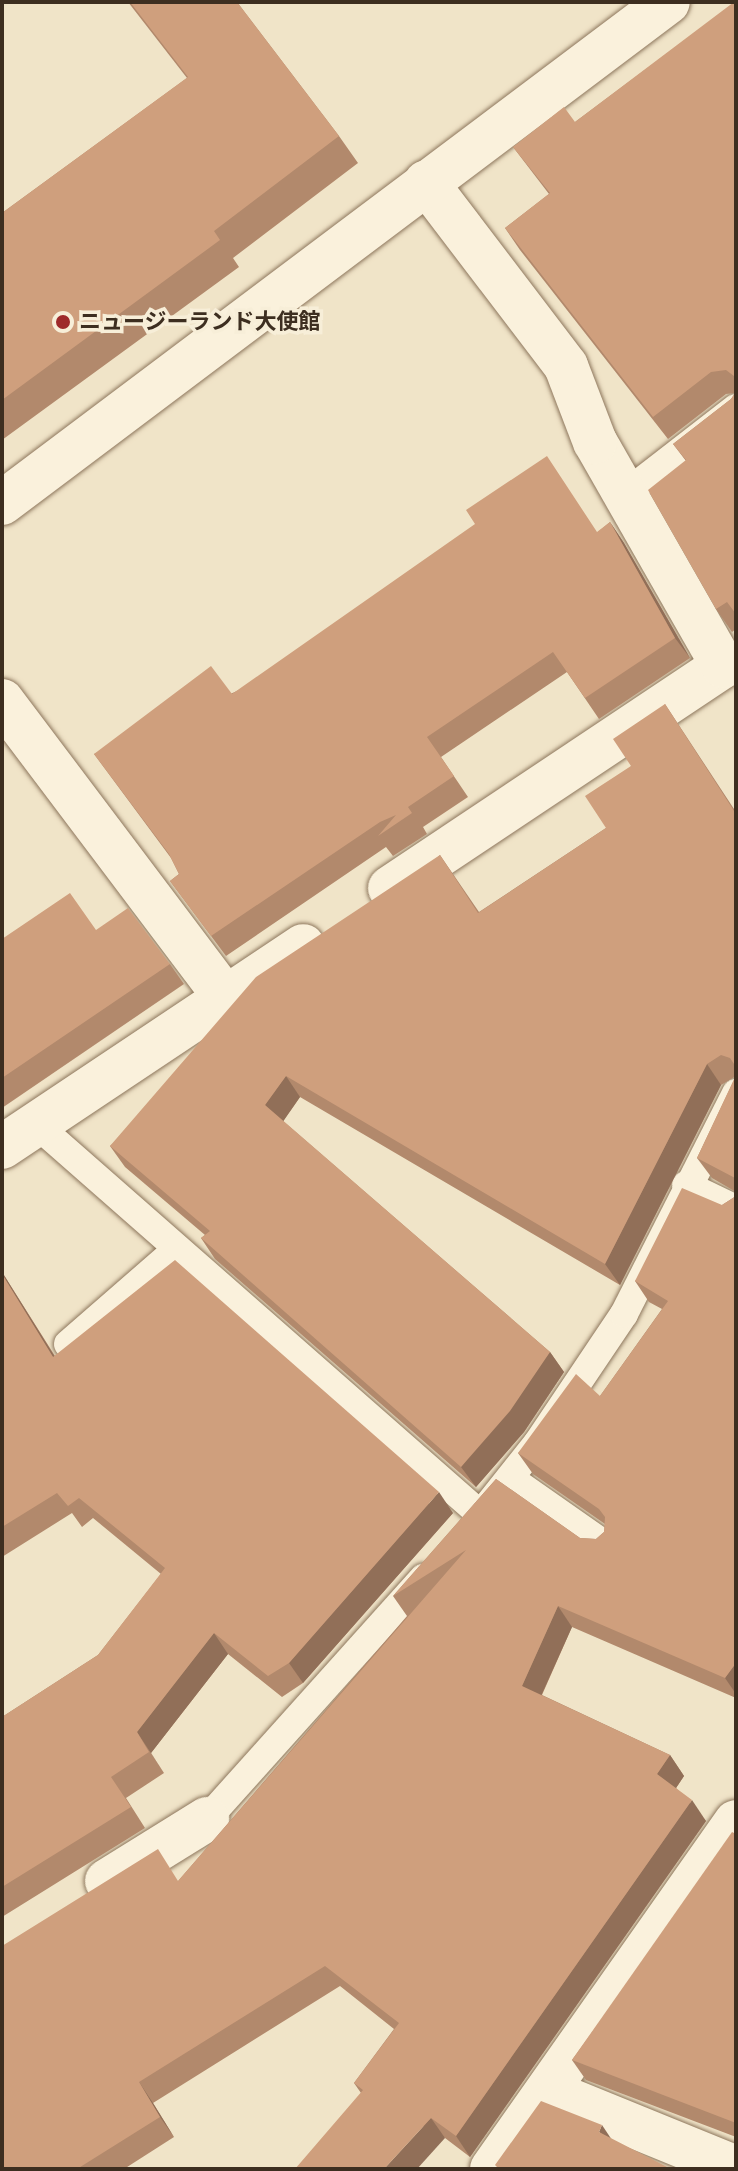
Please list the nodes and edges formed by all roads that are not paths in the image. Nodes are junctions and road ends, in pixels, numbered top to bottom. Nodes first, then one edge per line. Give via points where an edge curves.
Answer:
1 (668, 2) edge
2 (426, 182) junction
3 (736, 408) edge
4 (625, 494) junction
5 (2, 503) edge
6 (2, 701) edge
7 (226, 998) junction
8 (736, 1093) edge
9 (20, 1136) edge
10 (686, 1185) junction
11 (736, 1209) edge
12 (176, 1250) junction
13 (68, 1344) edge
14 (511, 1479) junction
15 (480, 1514) junction
16 (459, 1537) edge
17 (604, 1544) edge
18 (438, 1561) edge
19 (207, 1819) joint
20 (736, 1822) edge
21 (66, 1906) edge
22 (550, 2092) junction
23 (736, 2168) edge
24 (492, 2169) edge

1 - 2 street
2 - 4 street via 566,366 595,442
2 - 5 street
3 - 4 lane
4 - 7 street via 723,666
6 - 7 street
7 - 9 street
8 - 10 lane
9 - 12 lane
10 - 11 lane
10 - 14 lane via 624,1314
12 - 13 lane
12 - 15 lane
14 - 15 lane
14 - 17 lane
15 - 16 lane
18 - 19 lane
19 - 21 street
20 - 22 street
22 - 23 street
22 - 24 street

